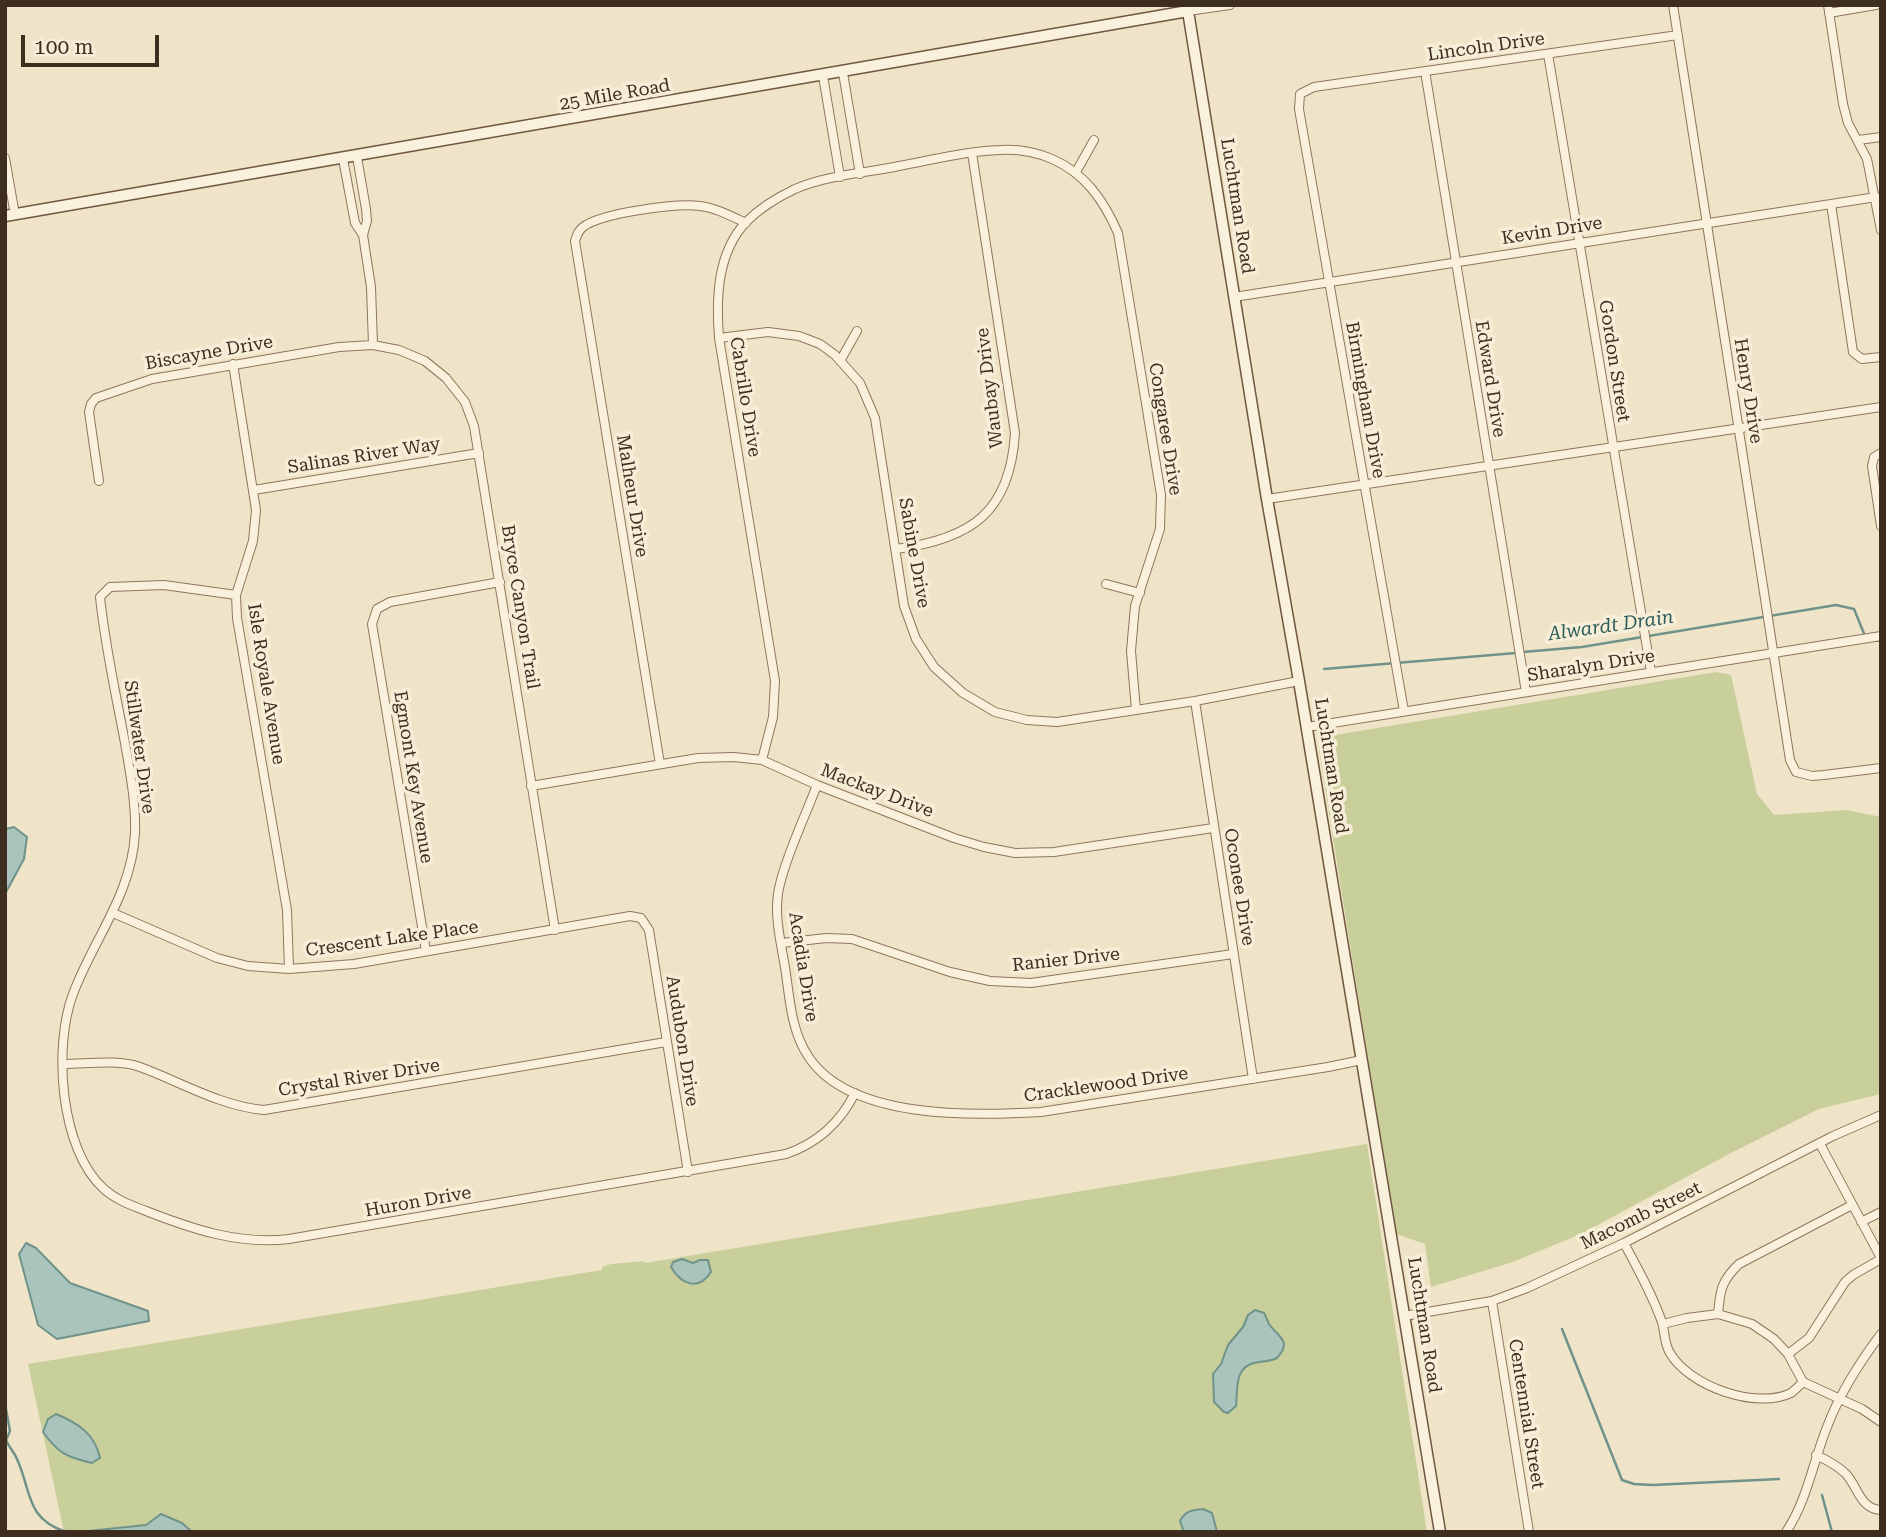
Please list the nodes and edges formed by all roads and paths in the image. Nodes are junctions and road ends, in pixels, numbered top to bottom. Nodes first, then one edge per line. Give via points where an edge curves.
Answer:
1 (1230, 5) edge
2 (1673, 5) edge
3 (1876, 5) edge
4 (1188, 8) edge
5 (1828, 9) edge
6 (1678, 35) junction
7 (1548, 54) junction
8 (1425, 71) junction
9 (844, 73) junction
10 (823, 76) junction
11 (1300, 94) joint
12 (1881, 137) edge
13 (1857, 140) junction
14 (1094, 141) dead end
15 (972, 153) junction
16 (357, 157) junction
17 (5, 158) edge
18 (342, 159) junction
19 (1072, 170) junction
20 (860, 174) junction
21 (840, 177) junction
22 (1876, 197) junction
23 (1831, 204) junction
24 (10, 216) edge
25 (746, 223) junction
26 (1707, 223) junction
27 (1881, 230) edge
28 (363, 235) junction
29 (1579, 243) junction
30 (1457, 262) junction
31 (1329, 282) junction
32 (1234, 297) junction
33 (857, 331) dead end
34 (719, 338) junction
35 (373, 345) junction
36 (1881, 357) edge
37 (840, 361) junction
38 (233, 365) junction
39 (1881, 407) edge
40 (1737, 428) junction
41 (1612, 446) junction
42 (479, 453) junction
43 (1881, 453) edge
44 (1488, 466) junction
45 (99, 481) dead end
46 (1364, 484) junction
47 (254, 490) junction
48 (1267, 499) junction
49 (1881, 526) edge
50 (896, 548) junction
51 (500, 582) junction
52 (1107, 584) dead end
53 (1140, 593) junction
54 (236, 595) junction
55 (1881, 636) edge
56 (1774, 653) junction
57 (1651, 672) junction
58 (1299, 681) junction
59 (1526, 692) junction
60 (1195, 701) junction
61 (1136, 710) junction
62 (1404, 711) junction
63 (1307, 727) junction
64 (762, 760) junction
65 (660, 764) junction
66 (1881, 768) edge
67 (817, 785) junction
68 (531, 786) junction
69 (1213, 828) junction
70 (113, 912) junction
71 (641, 918) joint
72 (555, 930) junction
73 (782, 943) junction
74 (426, 951) junction
75 (1233, 954) junction
76 (289, 969) junction
77 (666, 1042) junction
78 (1362, 1060) junction
79 (63, 1064) junction
80 (1253, 1079) junction
81 (855, 1093) junction
82 (1881, 1115) edge
83 (1820, 1144) junction
84 (688, 1172) junction
85 (1852, 1205) junction
86 (1881, 1212) edge
87 (1861, 1222) junction
88 (1624, 1243) junction
89 (1881, 1259) edge
90 (1492, 1301) junction
91 (1718, 1314) junction
92 (1404, 1316) junction
93 (1663, 1324) junction
94 (1879, 1339) edge
95 (1788, 1354) junction
96 (1803, 1382) junction
97 (1839, 1399) junction
98 (1881, 1422) edge
99 (1816, 1455) junction
100 (1881, 1510) edge
101 (1440, 1532) edge
102 (1529, 1532) edge
103 (1786, 1532) edge

1 - 4 street, 25 Mile Road
2 - 6 street, Henry Drive
3 - 5 street
4 - 9 street, 25 Mile Road
4 - 32 street, Luchtman Road
5 - 13 street via 1843,104
6 - 7 street, Lincoln Drive
6 - 26 street, Henry Drive
7 - 8 street, Lincoln Drive
7 - 29 street, Gordon Street
8 - 11 street, Lincoln Drive via 1314,87
8 - 30 street, Edward Drive
9 - 10 street, 25 Mile Road
9 - 20 street
10 - 16 street, 25 Mile Road
10 - 21 street
11 - 31 street, Birmingham Drive
12 - 13 street
13 - 22 street
14 - 19 street
15 - 19 street, Cabrillo Drive via 1015,150 1051,158
15 - 20 street, Cabrillo Drive
15 - 50 street, Waubay Drive via 1015,433 1013,463 1002,491 985,515 962,533 930,544
16 - 18 street, 25 Mile Road
16 - 28 street via 367,221
17 - 24 street
18 - 24 street, 25 Mile Road
18 - 28 street via 355,223
19 - 53 street, Congaree Drive via 1108,210 1118,233 1161,495 1160,529
20 - 21 street, Cabrillo Drive
21 - 25 street, Cabrillo Drive via 796,189
22 - 23 street, Kevin Drive
22 - 27 street
23 - 26 street, Kevin Drive
23 - 36 street via 1853,352 1861,359
25 - 34 street, Cabrillo Drive via 728,250 720,280
25 - 65 street, Malheur Drive via 722,212 686,205 624,213 585,225 575,241
26 - 29 street, Kevin Drive
26 - 40 street, Henry Drive
28 - 35 street
29 - 30 street, Kevin Drive
29 - 41 street, Gordon Street
30 - 31 street, Kevin Drive
30 - 44 street, Edward Drive
31 - 32 street, Kevin Drive
31 - 46 street, Birmingham Drive
32 - 48 street, Luchtman Road
33 - 37 street
34 - 37 street, Sabine Drive via 768,332 799,336
34 - 64 street, Cabrillo Drive via 775,681 773,717
35 - 38 street, Biscayne Drive
35 - 42 street, Bryce Canyon Trail via 425,361 446,378 465,402
37 - 50 street, Sabine Drive via 860,383 875,418
38 - 45 street, Biscayne Drive via 152,379 96,398 89,412
38 - 47 street, Isle Royale Avenue
39 - 40 street
40 - 41 street
40 - 56 street, Henry Drive
41 - 44 street
41 - 57 street, Gordon Street
42 - 47 street, Salinas River Way
42 - 51 street, Bryce Canyon Trail
43 - 49 street via 1872,466
44 - 46 street
44 - 59 street, Edward Drive
46 - 48 street
46 - 62 street, Birmingham Drive
47 - 54 street, Isle Royale Avenue via 255,529
48 - 58 street, Luchtman Road
50 - 61 street, Sabine Drive via 904,606 916,639 934,667 963,693 995,712 1027,720 1057,722
51 - 68 street, Bryce Canyon Trail
51 - 74 street, Egmont Key Avenue via 398,599 377,609 372,624
52 - 53 street
53 - 61 street, Congaree Drive via 1131,651
54 - 70 street, Stillwater Drive via 164,584 119,586 104,590 100,597 132,784 135,832 126,881
54 - 76 street, Isle Royale Avenue via 287,909
55 - 56 street, Sharalyn Drive
56 - 57 street, Sharalyn Drive
56 - 66 street, Henry Drive via 1792,767 1803,775
57 - 59 street, Sharalyn Drive
58 - 60 street, Sabine Drive
58 - 63 street, Luchtman Road
59 - 62 street, Sharalyn Drive
60 - 61 street, Sabine Drive
60 - 69 street, Oconee Drive
62 - 63 street, Sharalyn Drive
63 - 78 street, Luchtman Road
64 - 65 street, Mackay Drive via 711,757
64 - 67 street, Mackay Drive
65 - 68 street, Mackay Drive
67 - 69 street, Mackay Drive via 954,838 1015,853 1054,852
67 - 73 street, Acadia Drive via 780,884 777,913
68 - 72 street, Bryce Canyon Trail
69 - 75 street, Oconee Drive
70 - 76 street, Crescent Lake Place via 216,958 248,967
70 - 79 street, Stillwater Drive via 72,997
71 - 72 street, Crescent Lake Place via 630,916
71 - 77 street, Audubon Drive via 649,930
72 - 74 street, Crescent Lake Place
73 - 75 street, Ranier Drive via 852,940 990,982 1031,983
73 - 81 street, Acadia Drive via 795,1029 808,1056 827,1079
74 - 76 street, Crescent Lake Place via 354,964
75 - 80 street, Oconee Drive
77 - 79 street, Crystal River Drive via 264,1110 215,1098 138,1066
77 - 84 street, Audubon Drive
78 - 80 street, Cracklewood Drive
78 - 92 street, Luchtman Road
79 - 84 street, Huron Drive via 72,1137 99,1184 119,1201 223,1236 289,1239
80 - 81 street, Cracklewood Drive via 996,1115 915,1110
81 - 84 street, Huron Drive via 833,1126 797,1151
82 - 83 street, Macomb Street
83 - 85 street
83 - 88 street, Macomb Street
85 - 87 street
85 - 91 street via 1739,1264 1720,1290
86 - 87 street
87 - 89 street
88 - 90 street, Macomb Street
88 - 93 street
89 - 95 street via 1845,1282 1809,1338
90 - 92 street, Macomb Street
90 - 102 street, Centennial Street
91 - 93 street
91 - 95 street via 1752,1324
92 - 101 street, Luchtman Road
93 - 96 street via 1670,1354 1702,1382 1719,1390 1760,1399 1792,1392
94 - 97 street
95 - 96 street
96 - 97 street
97 - 98 street
97 - 99 street
99 - 100 street via 1845,1473 1867,1506
99 - 103 street via 1798,1514

